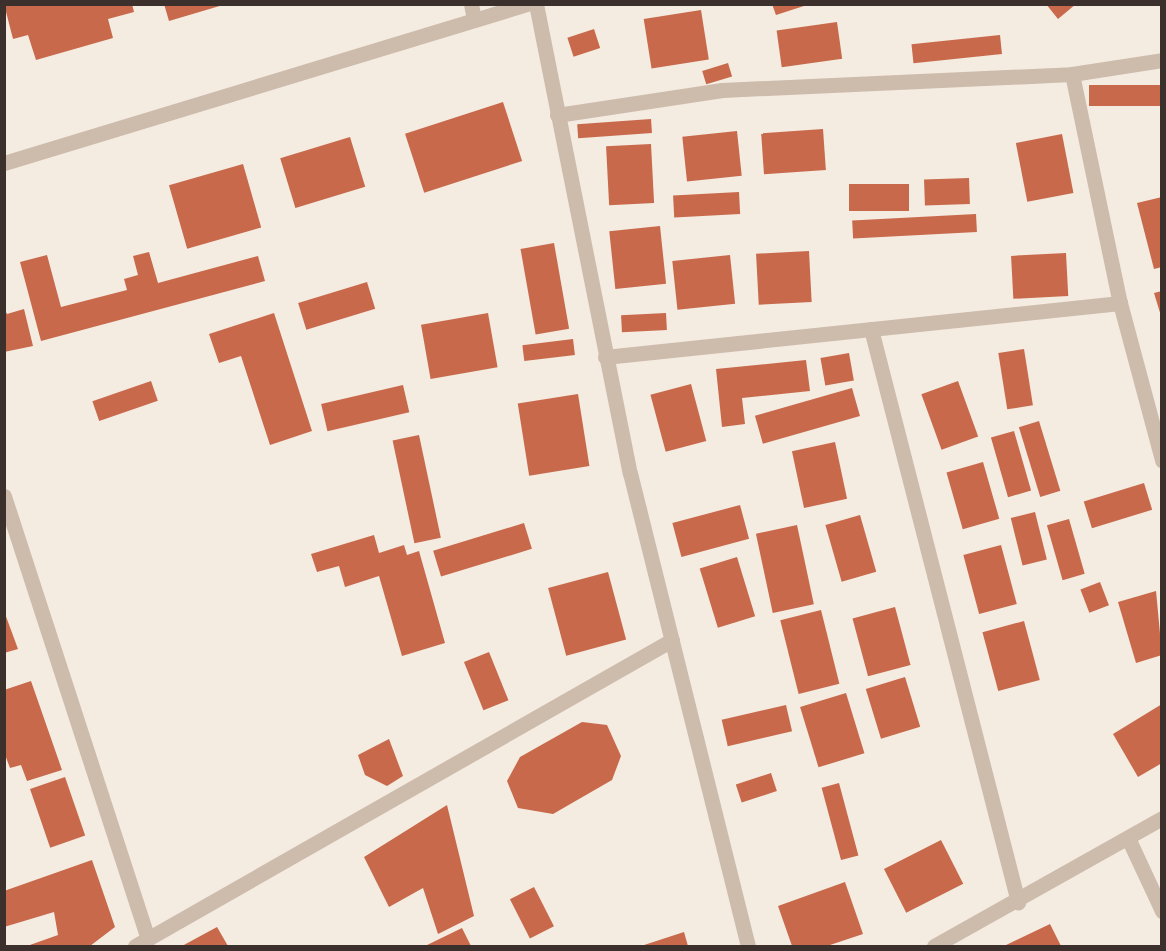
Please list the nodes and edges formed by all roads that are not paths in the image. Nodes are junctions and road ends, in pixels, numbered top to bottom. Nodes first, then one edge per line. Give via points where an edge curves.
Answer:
1 (471, 4) edge
2 (527, 4) edge
3 (536, 4) edge
4 (474, 20) junction
5 (1161, 60) edge
6 (1072, 74) junction
7 (557, 114) junction
8 (4, 163) edge
9 (1120, 303) junction
10 (871, 329) junction
11 (605, 357) junction
12 (1161, 460) edge
13 (4, 496) edge
14 (672, 640) junction
15 (1161, 818) edge
16 (1128, 838) junction
17 (1018, 902) junction
18 (1161, 911) edge
19 (141, 943) edge
20 (950, 943) edge
21 (748, 946) edge
22 (933, 946) edge

1 - 4 street
2 - 4 street
3 - 7 street
4 - 8 street
5 - 6 street
6 - 7 street via 722,90
6 - 9 street
7 - 11 street
9 - 10 street
9 - 12 street
10 - 11 street
10 - 17 street
11 - 14 street
13 - 19 street
14 - 19 street
14 - 21 street
15 - 16 street
16 - 17 street
16 - 18 street
17 - 20 street
20 - 22 street

